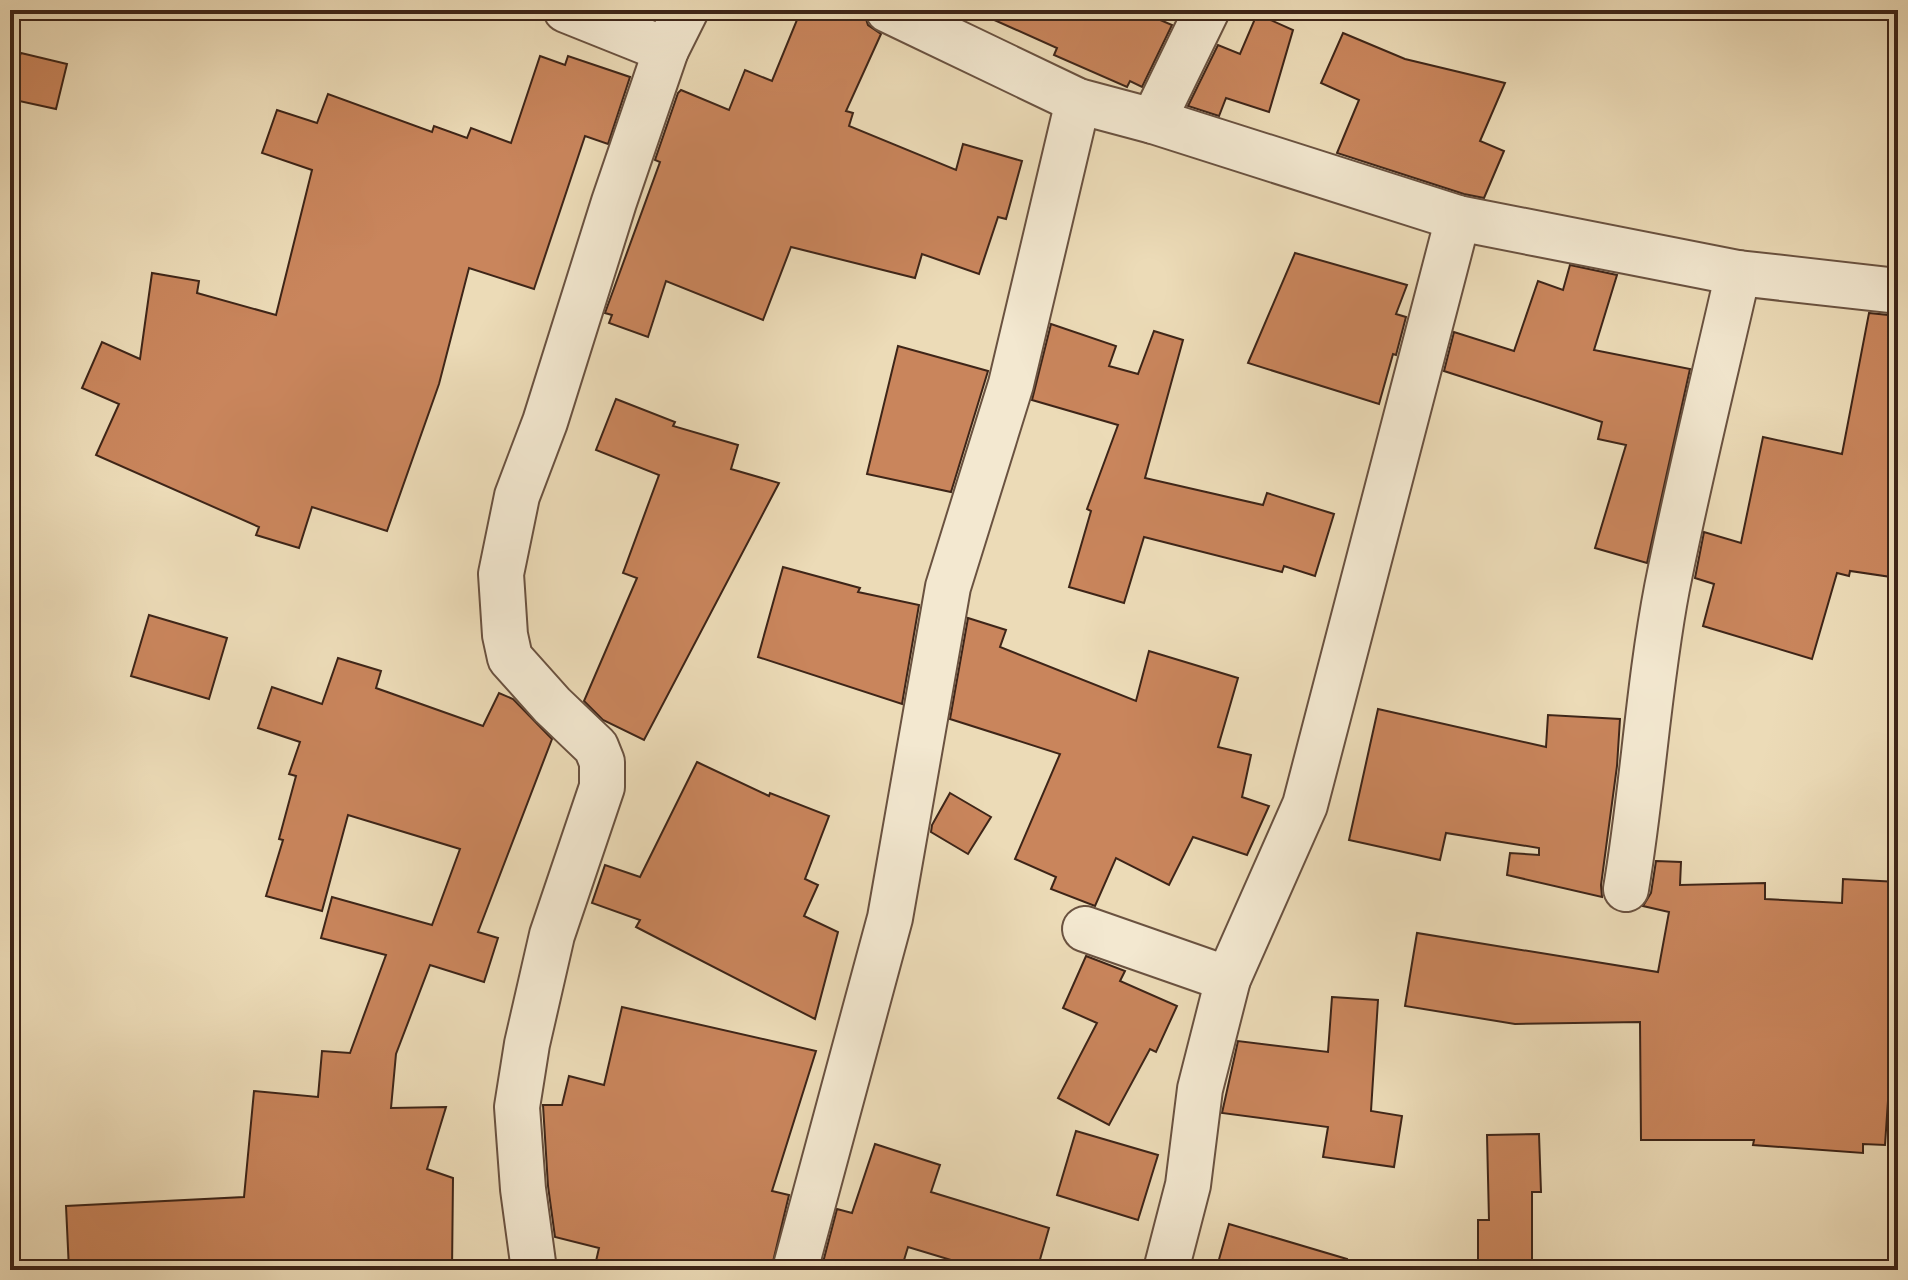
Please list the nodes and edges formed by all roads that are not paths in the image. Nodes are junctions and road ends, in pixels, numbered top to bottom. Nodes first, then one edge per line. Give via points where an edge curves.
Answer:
1 (566, 10) edge
2 (686, 10) edge
3 (888, 10) edge
4 (1207, 10) edge
5 (666, 50) junction
6 (1078, 101) junction
7 (1153, 121) junction
8 (1458, 218) junction
9 (1738, 273) junction
10 (1898, 291) edge
11 (1626, 889) dead end
12 (1085, 929) dead end
13 (1228, 979) junction
14 (534, 1270) edge
15 (795, 1270) edge
16 (1166, 1270) edge

1 - 5 street
2 - 5 street
3 - 6 street
4 - 7 street
5 - 14 street via 517,496 501,574 510,658 596,747 602,762 602,787 552,935 517,1107
6 - 7 street
6 - 15 street via 1011,384 948,587 890,918
7 - 8 street
8 - 9 street
8 - 13 street via 1305,805
9 - 10 street
9 - 11 street via 1667,589
12 - 13 street
13 - 16 street via 1200,1089 1188,1185

